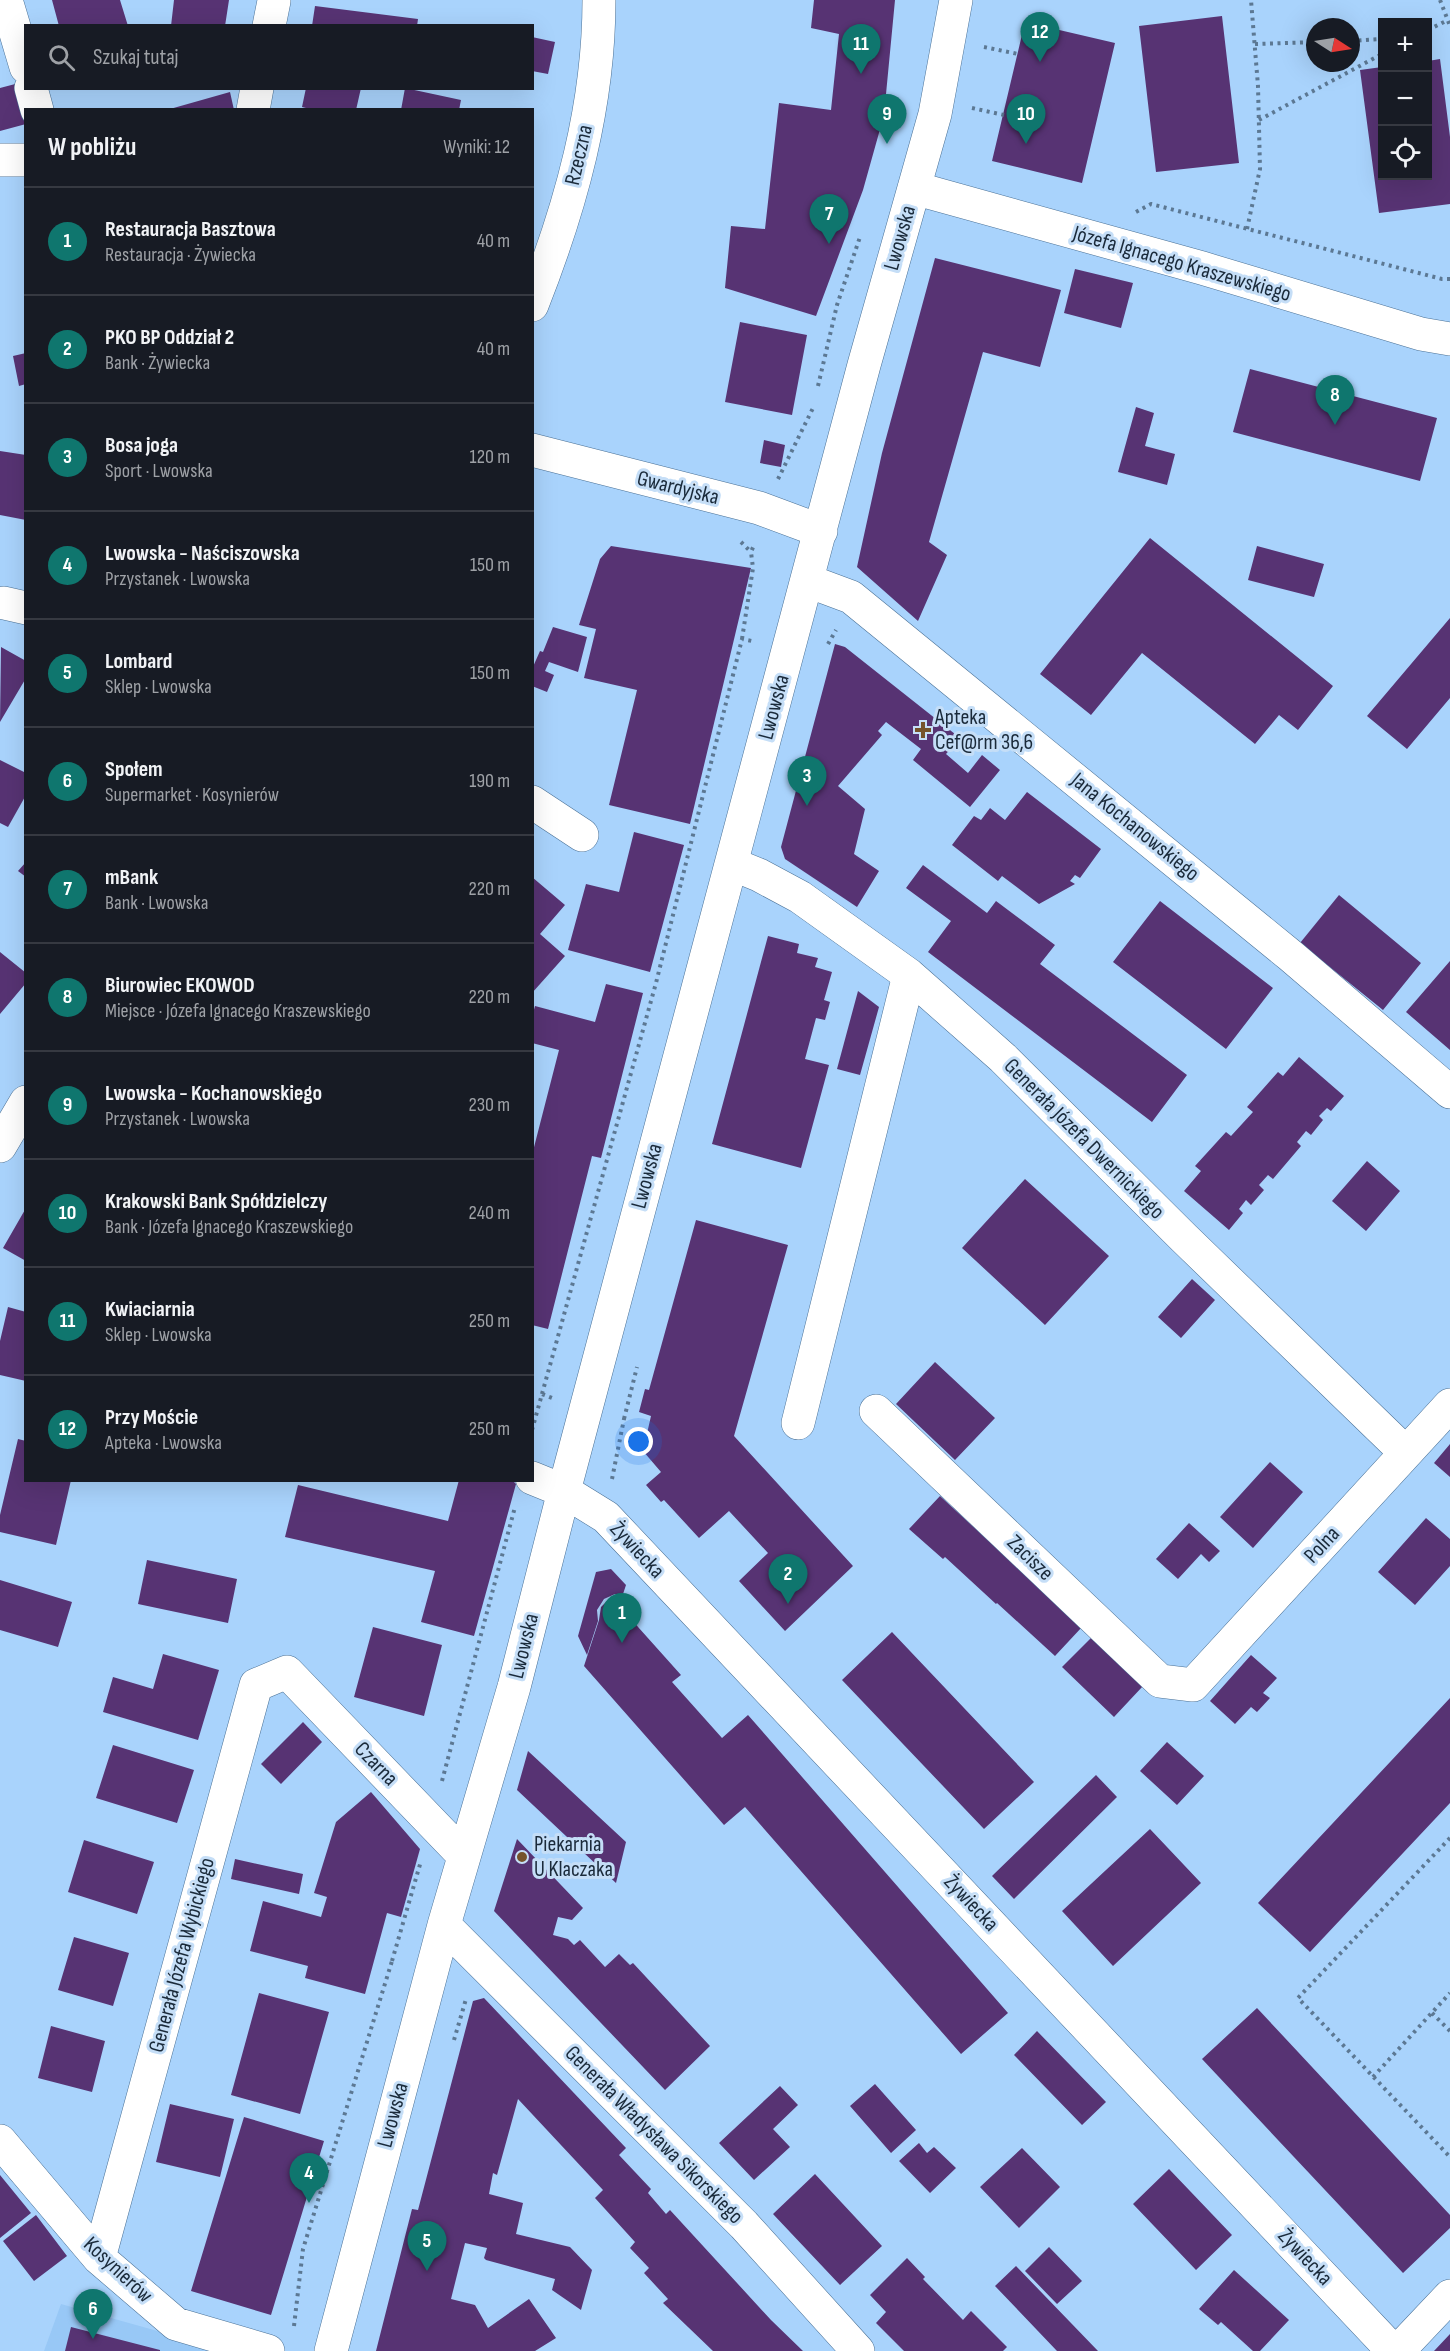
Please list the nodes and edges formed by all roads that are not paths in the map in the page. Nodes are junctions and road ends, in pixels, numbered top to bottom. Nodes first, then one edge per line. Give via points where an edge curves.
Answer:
1 (6, 0) edge
2 (598, 0) edge
3 (956, 0) edge
4 (274, 1) edge
5 (269, 24) edge
6 (24, 60) edge
7 (32, 90) edge
8 (257, 90) edge
9 (36, 108) edge
10 (253, 108) edge
11 (0, 160) edge
12 (24, 160) edge
13 (914, 188) junction
14 (534, 300) edge
15 (1450, 339) edge
16 (534, 451) edge
17 (821, 531) junction
18 (808, 581) junction
19 (534, 803) edge
20 (582, 835) dead end
21 (732, 864) junction
22 (909, 975) junction
23 (1450, 1092) edge
24 (23, 1110) edge
25 (0, 1146) edge
26 (1450, 1405) edge
27 (876, 1411) dead end
28 (798, 1423) dead end
29 (1406, 1453) junction
30 (525, 1489) edge
31 (564, 1491) junction
32 (287, 1672) joint
33 (1194, 1685) joint
34 (464, 1856) junction
35 (444, 1925) junction
36 (0, 2141) edge
37 (99, 2258) junction
38 (1450, 2296) edge
39 (268, 2351) edge
40 (330, 2351) edge
41 (858, 2351) edge
42 (1393, 2351) edge
43 (1398, 2351) edge

1 - 6 street
2 - 14 street, Rzeczna via 599,44 585,144 552,255
3 - 13 street, Lwowska via 938,101
4 - 5 street
7 - 9 street
8 - 10 street
11 - 12 street
13 - 15 street, Józefa Ignacego Kraszewskiego via 1421,334
13 - 17 street, Lwowska
16 - 17 street, Gwardyjska via 768,511
17 - 18 street, Lwowska
18 - 21 street, Lwowska
18 - 23 street, Jana Kochanowskiego via 850,597 1282,948
19 - 20 street
21 - 22 street, Generała Józefa Dwernickiego via 800,897
21 - 31 street, Lwowska
22 - 28 street
22 - 29 street, Generała Józefa Dwernickiego via 1003,1058
24 - 25 street
26 - 29 street, Polna
27 - 33 street, Zacisze via 1160,1681
29 - 33 street, Polna
30 - 31 street, Żywiecka
31 - 34 street, Lwowska via 514,1687
31 - 42 street, Żywiecka via 606,1518
32 - 34 street, Czarna
32 - 37 street, Generała Józefa Wybickiego via 256,1685
34 - 35 street, Lwowska
35 - 40 street, Lwowska
35 - 41 street, Generała Władysława Sikorskiego via 744,2225
36 - 37 street, Kosynierów
37 - 39 street, Kosynierów via 176,2324
38 - 43 street

